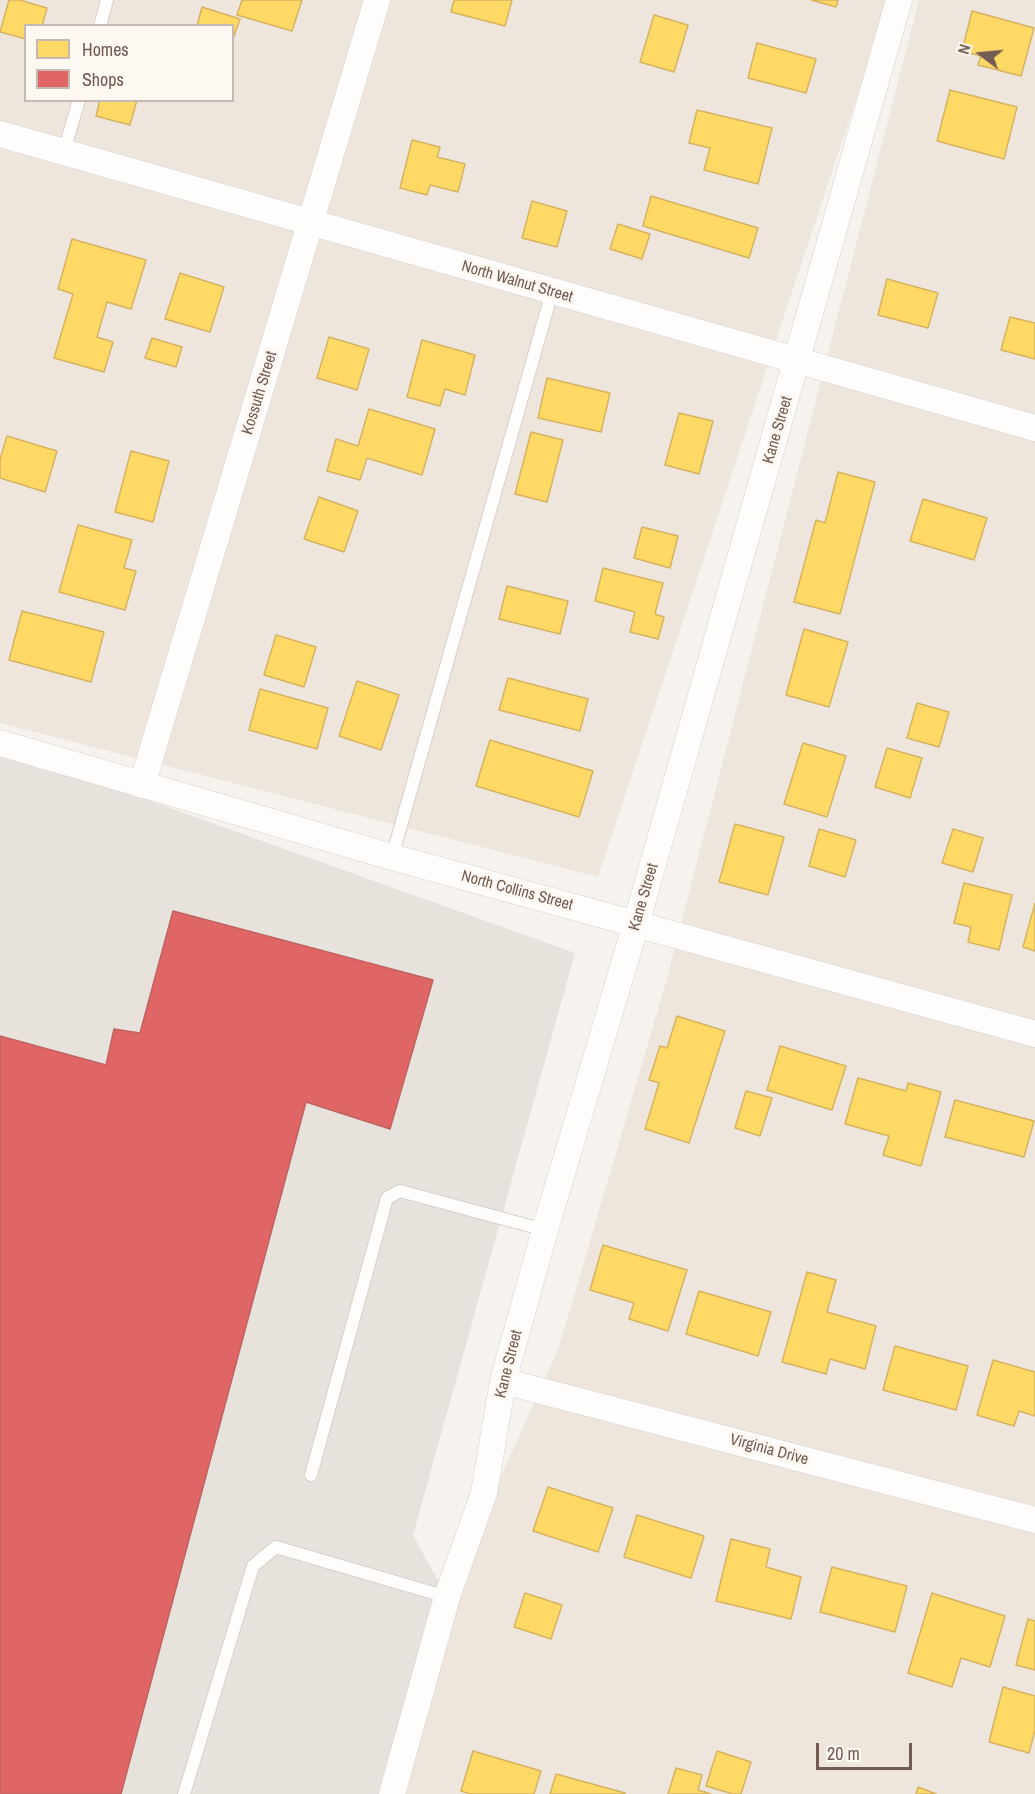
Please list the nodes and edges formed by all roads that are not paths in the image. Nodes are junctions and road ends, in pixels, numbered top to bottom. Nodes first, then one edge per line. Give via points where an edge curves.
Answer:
1 (107, 0) edge
2 (377, 0) edge
3 (899, 0) edge
4 (101, 24) edge
5 (78, 102) edge
6 (0, 134) edge
7 (64, 151) junction
8 (312, 222) junction
9 (552, 292) junction
10 (798, 360) junction
11 (1035, 428) edge
12 (0, 743) edge
13 (142, 785) junction
14 (392, 857) junction
15 (636, 924) junction
16 (1035, 1034) edge
17 (545, 1230) junction
18 (503, 1381) junction
19 (311, 1475) dead end
20 (1035, 1520) edge
21 (447, 1597) junction
22 (184, 1794) edge
23 (392, 1794) edge

1 - 4 lane
2 - 8 street, Kossuth Street
3 - 10 street, Kane Street
5 - 7 lane
6 - 7 street, North Walnut Street
7 - 8 street, North Walnut Street
8 - 9 street, North Walnut Street
8 - 13 street, Kossuth Street
9 - 10 street, North Walnut Street
9 - 14 lane
10 - 11 street, North Walnut Street
10 - 15 street, Kane Street
12 - 13 street, North Collins Street
13 - 14 street, North Collins Street
14 - 15 street, North Collins Street
15 - 16 street, North Collins Street
15 - 17 street, Kane Street
17 - 18 street, Kane Street
17 - 19 lane via 400,1191 387,1198
18 - 20 street, Virginia Drive
18 - 21 street, Kane Street via 484,1493
21 - 22 lane via 276,1547 253,1566
21 - 23 street, Kane Street

